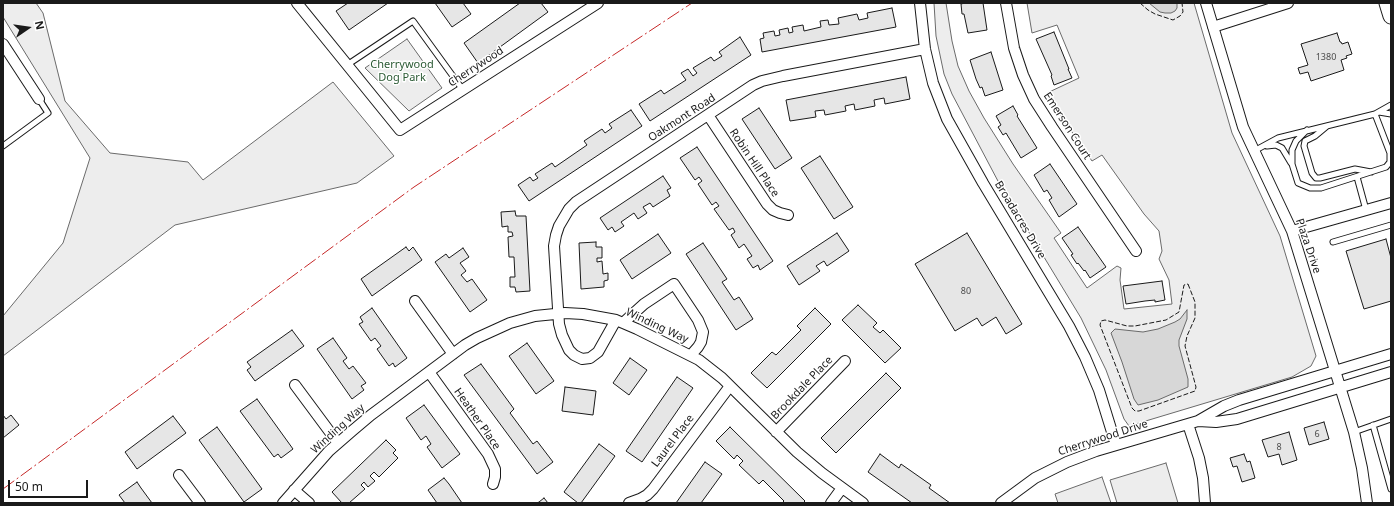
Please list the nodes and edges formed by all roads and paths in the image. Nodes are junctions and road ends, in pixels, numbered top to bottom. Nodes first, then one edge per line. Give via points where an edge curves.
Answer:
1 (598, 3) edge
2 (920, 3) edge
3 (1006, 3) edge
4 (1206, 3) edge
5 (1288, 3) edge
6 (1387, 3) edge
7 (300, 4) edge
8 (1391, 16) edge
9 (1213, 27) junction
10 (3, 44) edge
11 (925, 49) junction
12 (347, 65) junction
13 (463, 90) junction
14 (39, 99) joint
15 (1391, 105) edge
16 (1377, 113) junction
17 (1391, 114) edge
18 (708, 115) junction
19 (1327, 126) junction
20 (1307, 130) junction
21 (3, 146) edge
22 (1264, 146) junction
23 (1254, 151) junction
24 (1292, 164) junction
25 (1372, 172) junction
26 (1357, 177) junction
27 (1391, 203) edge
28 (1366, 210) junction
29 (788, 214) dead end
30 (1391, 225) edge
31 (1292, 231) junction
32 (1333, 242) dead end
33 (1136, 251) dead end
34 (415, 301) dead end
35 (558, 313) junction
36 (619, 322) junction
37 (453, 354) junction
38 (1391, 354) edge
39 (691, 355) junction
40 (846, 361) dead end
41 (1335, 371) junction
42 (429, 372) junction
43 (1391, 372) edge
44 (295, 385) dead end
45 (730, 386) junction
46 (1340, 388) junction
47 (1391, 419) edge
48 (1193, 422) junction
49 (1373, 425) junction
50 (776, 432) junction
51 (1354, 432) junction
52 (338, 443) junction
53 (1116, 445) junction
54 (179, 475) dead end
55 (493, 484) dead end
56 (842, 488) junction
57 (1391, 489) edge
58 (294, 490) junction
59 (200, 503) edge
60 (283, 503) edge
61 (309, 503) edge
62 (629, 503) edge
63 (831, 503) edge
64 (863, 503) edge
65 (1001, 503) edge
66 (1205, 503) edge
67 (1367, 503) edge

1 - 13 street, Cherrywood
2 - 11 street, Broadacres Drive
3 - 33 street, Emerson Court via 1014,48 1028,87
4 - 9 street, Plaza Drive
5 - 9 street
6 - 8 main road
7 - 12 street, Cherrywood
9 - 23 street, Plaza Drive via 1243,128
10 - 14 street
11 - 18 street, Oakmont Road via 772,78 753,85
11 - 53 street, Broadacres Drive via 947,119 1069,326 1099,390
12 - 13 street, Cherrywood via 400,130
12 - 13 lane via 413,21
14 - 21 lane via 48,113
15 - 16 lane
16 - 17 lane
16 - 19 lane
16 - 25 lane via 1390,153 1390,162 1386,167
18 - 29 street, Robin Hill Place via 767,204 773,210
18 - 35 street, Oakmont Road via 584,196 569,209 559,226 554,246
19 - 20 lane
19 - 25 lane via 1305,141 1304,146 1312,173 1316,178 1355,169
20 - 22 lane via 1278,138
20 - 24 lane via 1294,145
22 - 23 lane
22 - 24 lane via 1276,145 1282,148
23 - 31 street, Plaza Drive
24 - 26 lane via 1298,183 1310,188 1321,188
25 - 26 lane
26 - 28 lane
27 - 28 street
28 - 31 street
30 - 32 lane
31 - 41 street, Plaza Drive
34 - 37 street
35 - 36 street, Winding Way via 582,314
35 - 36 street, Oakmont Road via 560,330 565,342 574,355 582,359 590,358 598,352
35 - 37 street, Winding Way via 510,323 477,338
36 - 39 street, Winding Way
36 - 39 street via 674,284 703,332 701,342
37 - 42 street, Winding Way
38 - 41 street, Cherrywood Drive
39 - 45 street, Winding Way
40 - 50 street, Brookdale Place
41 - 46 street, Plaza Drive
41 - 48 street, Cherrywood Drive via 1224,406
42 - 52 street, Winding Way via 368,417
42 - 55 street, Heather Place via 488,454 495,469
43 - 46 street, Cherrywood Drive
44 - 52 street
45 - 50 street, Winding Way
45 - 62 street, Laurel Place via 647,495
46 - 48 street, Cherrywood Drive via 1237,419
46 - 51 street, Plaza Drive
47 - 49 lane
48 - 53 street, Cherrywood Drive
48 - 66 street
49 - 51 lane
49 - 57 lane
50 - 56 street, Winding Way
51 - 67 street, Plaza Drive
52 - 58 street, Winding Way
53 - 65 street, Cherrywood Drive via 1056,467 1035,478
54 - 59 street
56 - 63 street
56 - 64 street, Winding Way
58 - 60 street, Winding Way
58 - 61 street

